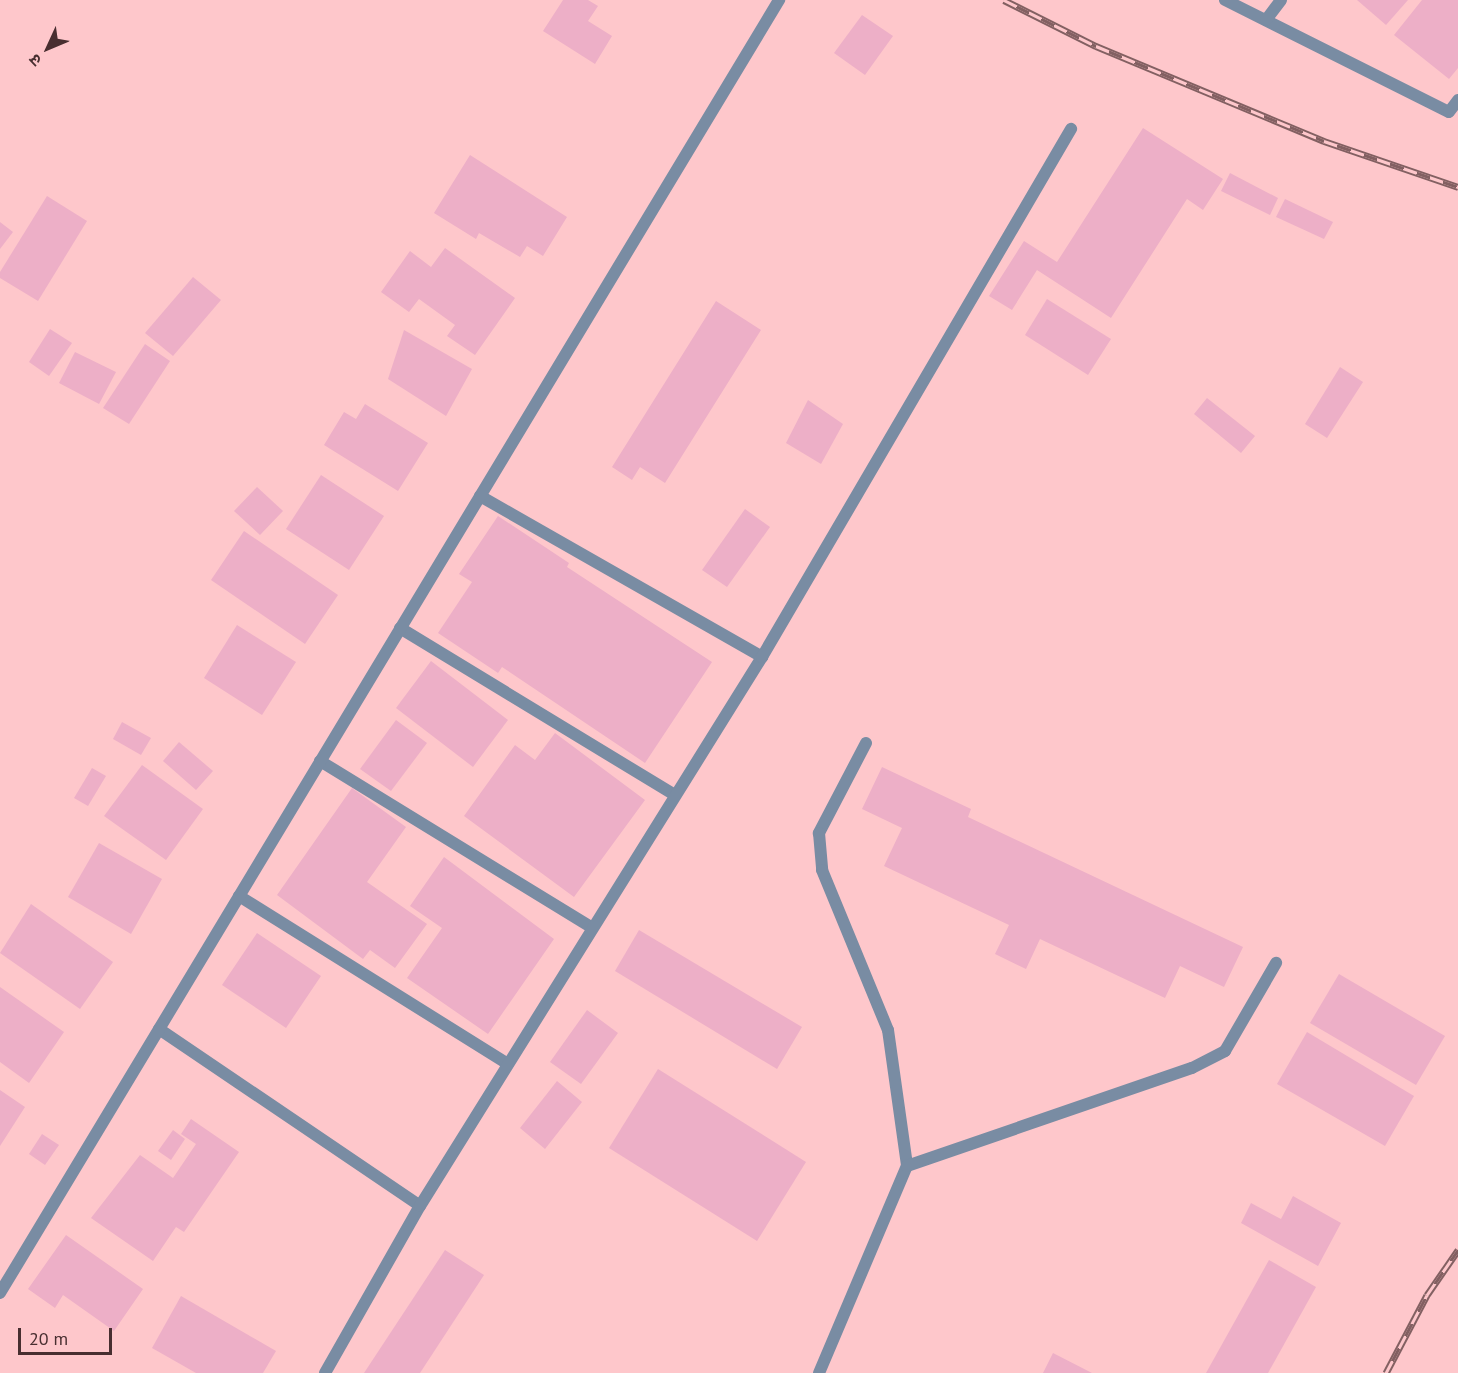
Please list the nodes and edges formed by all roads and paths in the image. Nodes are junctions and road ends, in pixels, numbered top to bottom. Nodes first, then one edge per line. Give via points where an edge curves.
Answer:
1 (779, 0) edge
2 (1225, 0) edge
3 (1281, 0) edge
4 (1266, 20) junction
5 (1458, 100) edge
6 (1453, 113) edge
7 (1071, 129) dead end
8 (480, 496) junction
9 (400, 628) junction
10 (762, 657) junction
11 (866, 743) dead end
12 (320, 761) junction
13 (673, 794) junction
14 (239, 896) junction
15 (591, 927) junction
16 (1276, 963) dead end
17 (159, 1029) junction
18 (508, 1065) junction
19 (907, 1166) junction
20 (420, 1206) junction
21 (0, 1293) edge
22 (326, 1373) edge
23 (819, 1373) edge

1 - 8 street
2 - 4 street
3 - 4 street
4 - 6 street
5 - 6 street
7 - 10 street
8 - 9 street
8 - 10 street
9 - 12 street
9 - 13 street
10 - 13 street
11 - 19 street via 819,833 822,861 888,1030
12 - 14 street
12 - 15 street
13 - 15 street
14 - 17 street
14 - 18 street
15 - 18 street
16 - 19 street via 1225,1051 1192,1068
17 - 20 street
17 - 21 street
18 - 20 street
19 - 23 street
20 - 22 street

